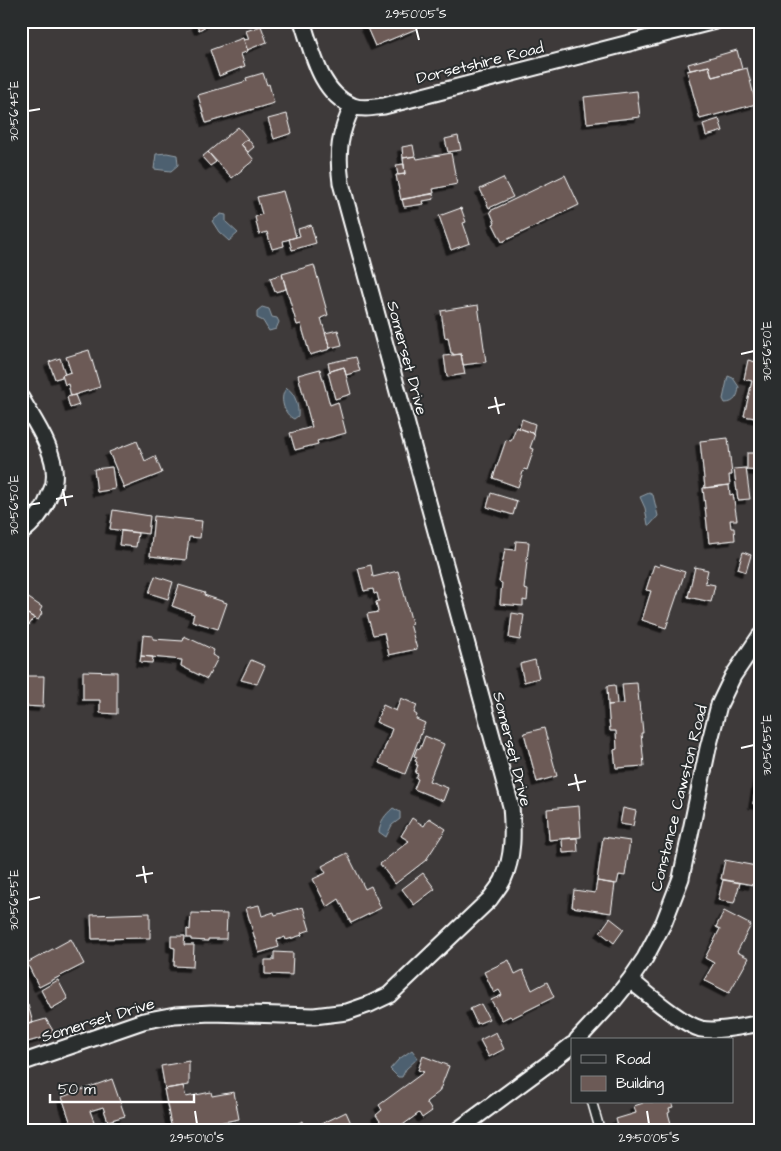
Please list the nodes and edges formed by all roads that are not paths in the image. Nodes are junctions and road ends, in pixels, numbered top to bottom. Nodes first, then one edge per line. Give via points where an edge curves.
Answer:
1 (302, 21) edge
2 (715, 21) edge
3 (353, 106) junction
4 (21, 398) edge
5 (21, 533) edge
6 (760, 636) edge
7 (630, 980) junction
8 (760, 1023) edge
9 (580, 1038) edge
10 (571, 1046) edge
11 (21, 1063) edge
12 (593, 1104) edge
13 (458, 1130) edge
14 (600, 1130) edge

1 - 3 street via 320,71 333,93
2 - 3 street, Dorsetshire Road via 384,106
3 - 11 street, Somerset Drive via 339,144 340,183 511,806 511,856 503,880 490,899 389,995 370,1004 347,1012 314,1016 175,1015 117,1029
4 - 5 street via 54,463 54,481 46,504 33,524
6 - 7 street, Constance Cawston Road via 733,676 719,705 681,878 664,922
7 - 8 street via 675,1015 702,1029
7 - 9 street, Constance Cawston Road
10 - 13 street
12 - 14 lane

